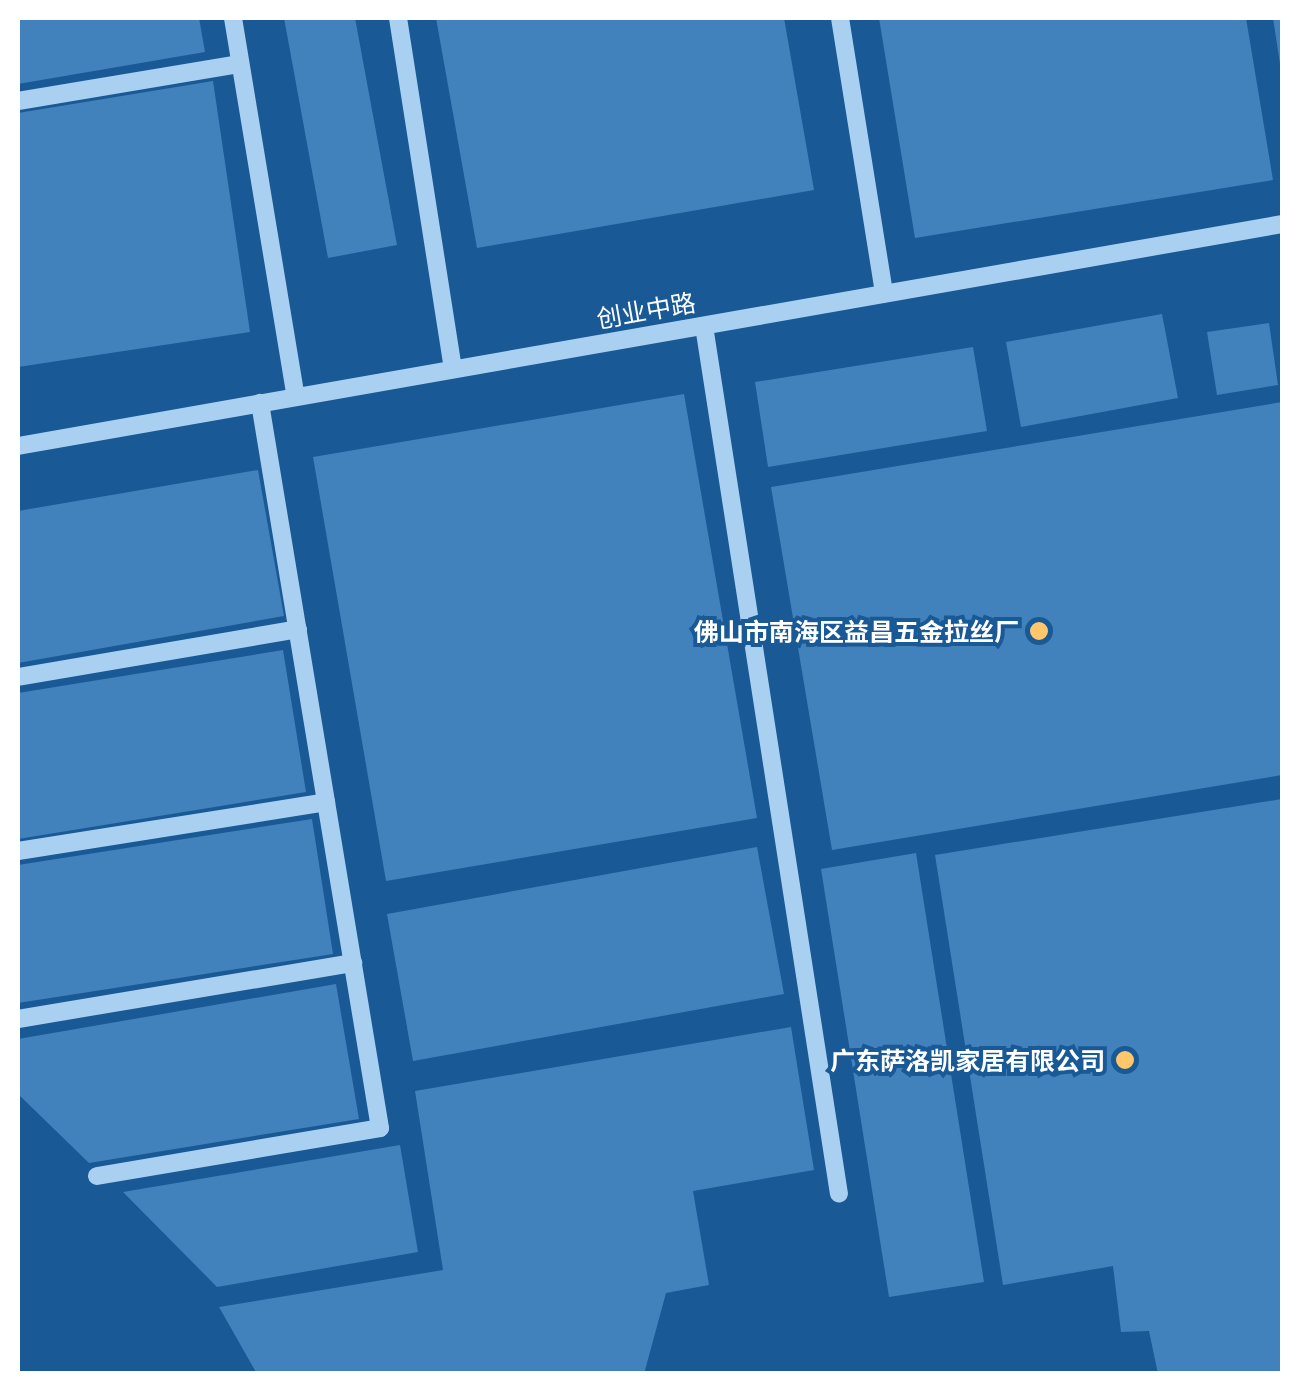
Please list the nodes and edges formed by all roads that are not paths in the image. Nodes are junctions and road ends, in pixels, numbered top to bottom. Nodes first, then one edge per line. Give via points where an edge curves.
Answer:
1 (232, 18) edge
2 (398, 18) edge
3 (840, 18) edge
4 (240, 64) junction
5 (18, 101) edge
6 (1282, 224) edge
7 (884, 294) junction
8 (704, 326) junction
9 (453, 370) junction
10 (296, 397) junction
11 (260, 404) junction
12 (18, 446) edge
13 (298, 630) junction
14 (18, 676) edge
15 (326, 802) junction
16 (18, 851) edge
17 (353, 963) junction
18 (18, 1019) edge
19 (97, 1176) dead end
20 (839, 1194) dead end

1 - 4 street
2 - 9 street
3 - 7 street
4 - 5 street
4 - 10 street
6 - 7 street, 创业中路
7 - 8 street, 创业中路
8 - 9 street, 创业中路
8 - 20 street
9 - 10 street, 创业中路
10 - 11 street, 创业中路
11 - 12 street, 创业中路
11 - 13 street
13 - 14 street
13 - 15 street
15 - 16 street
15 - 17 street
17 - 18 street
17 - 19 street via 380,1128

